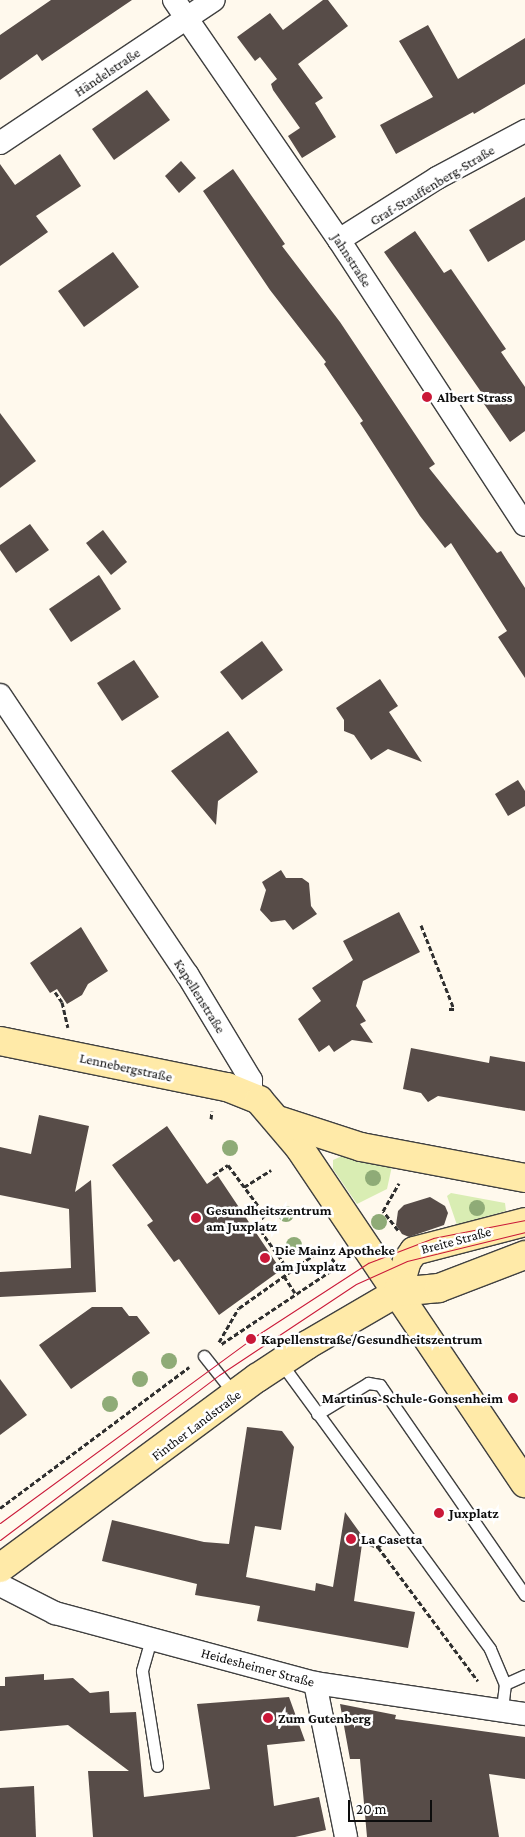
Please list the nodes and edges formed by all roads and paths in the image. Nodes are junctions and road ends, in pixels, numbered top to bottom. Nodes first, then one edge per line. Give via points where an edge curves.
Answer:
1 (214, 0) edge
2 (180, 9) edge
3 (525, 131) edge
4 (0, 143) edge
5 (339, 240) junction
6 (525, 525) edge
7 (0, 695) edge
8 (421, 925) dead end
9 (55, 992) dead end
10 (449, 1008) dead end
11 (68, 1035) dead end
12 (0, 1040) edge
13 (251, 1095) junction
14 (212, 1112) dead end
15 (211, 1119) dead end
16 (281, 1122) junction
17 (270, 1170) dead end
18 (213, 1175) dead end
19 (400, 1175) dead end
20 (525, 1178) edge
21 (244, 1187) junction
22 (525, 1222) edge
23 (404, 1237) dead end
24 (525, 1255) edge
25 (290, 1272) junction
26 (284, 1276) junction
27 (398, 1292) junction
28 (295, 1293) junction
29 (204, 1356) joint
30 (281, 1363) junction
31 (235, 1395) junction
32 (317, 1414) junction
33 (525, 1483) edge
34 (0, 1508) edge
35 (362, 1542) dead end
36 (384, 1542) dead end
37 (378, 1547) junction
38 (0, 1568) edge
39 (0, 1585) edge
40 (525, 1595) edge
41 (440, 1621) dead end
42 (436, 1624) junction
43 (151, 1639) junction
44 (525, 1675) edge
45 (476, 1679) dead end
46 (315, 1683) junction
47 (505, 1684) junction
48 (502, 1710) junction
49 (525, 1714) edge
50 (157, 1766) dead end
51 (346, 1837) edge

1 - 2 street, Händelstraße
2 - 4 street, Händelstraße
2 - 5 street, Jahnstraße
3 - 5 street, Graf-Stauffenberg-Straße via 437,178
5 - 6 street, Jahnstraße
7 - 13 street, Kapellenstraße via 187,974 251,1080
8 - 10 path via 454,1008
9 - 11 path via 66,1016
12 - 13 main road, Lennebergstraße via 227,1087
13 - 16 main road
14 - 15 path
16 - 20 main road via 361,1148
16 - 27 main road
17 - 21 path
18 - 21 path via 228,1165
19 - 23 path via 383,1211
21 - 25 path via 265,1215 256,1224
22 - 27 main road, Breite Straße via 414,1251 407,1261
24 - 27 main road via 439,1288
25 - 26 path
25 - 28 path via 316,1254 326,1252 338,1266
26 - 28 path
26 - 28 path via 239,1308 216,1347 234,1338
27 - 30 main road, Finther Landstraße
27 - 33 main road
29 - 31 lane
29 - 34 path
30 - 31 main road, Finther Landstraße
30 - 32 lane
31 - 38 main road, Finther Landstraße
32 - 40 lane via 368,1383 380,1385
32 - 47 lane via 490,1649
35 - 37 path
36 - 37 path
37 - 42 path
39 - 43 street, Heidesheimer Straße via 55,1613
41 - 42 path
42 - 45 path
43 - 46 street, Heidesheimer Straße
43 - 50 lane via 142,1671
44 - 47 lane
46 - 48 street, Heidesheimer Straße
46 - 51 street
47 - 48 lane
48 - 49 street, Heidesheimer Straße

